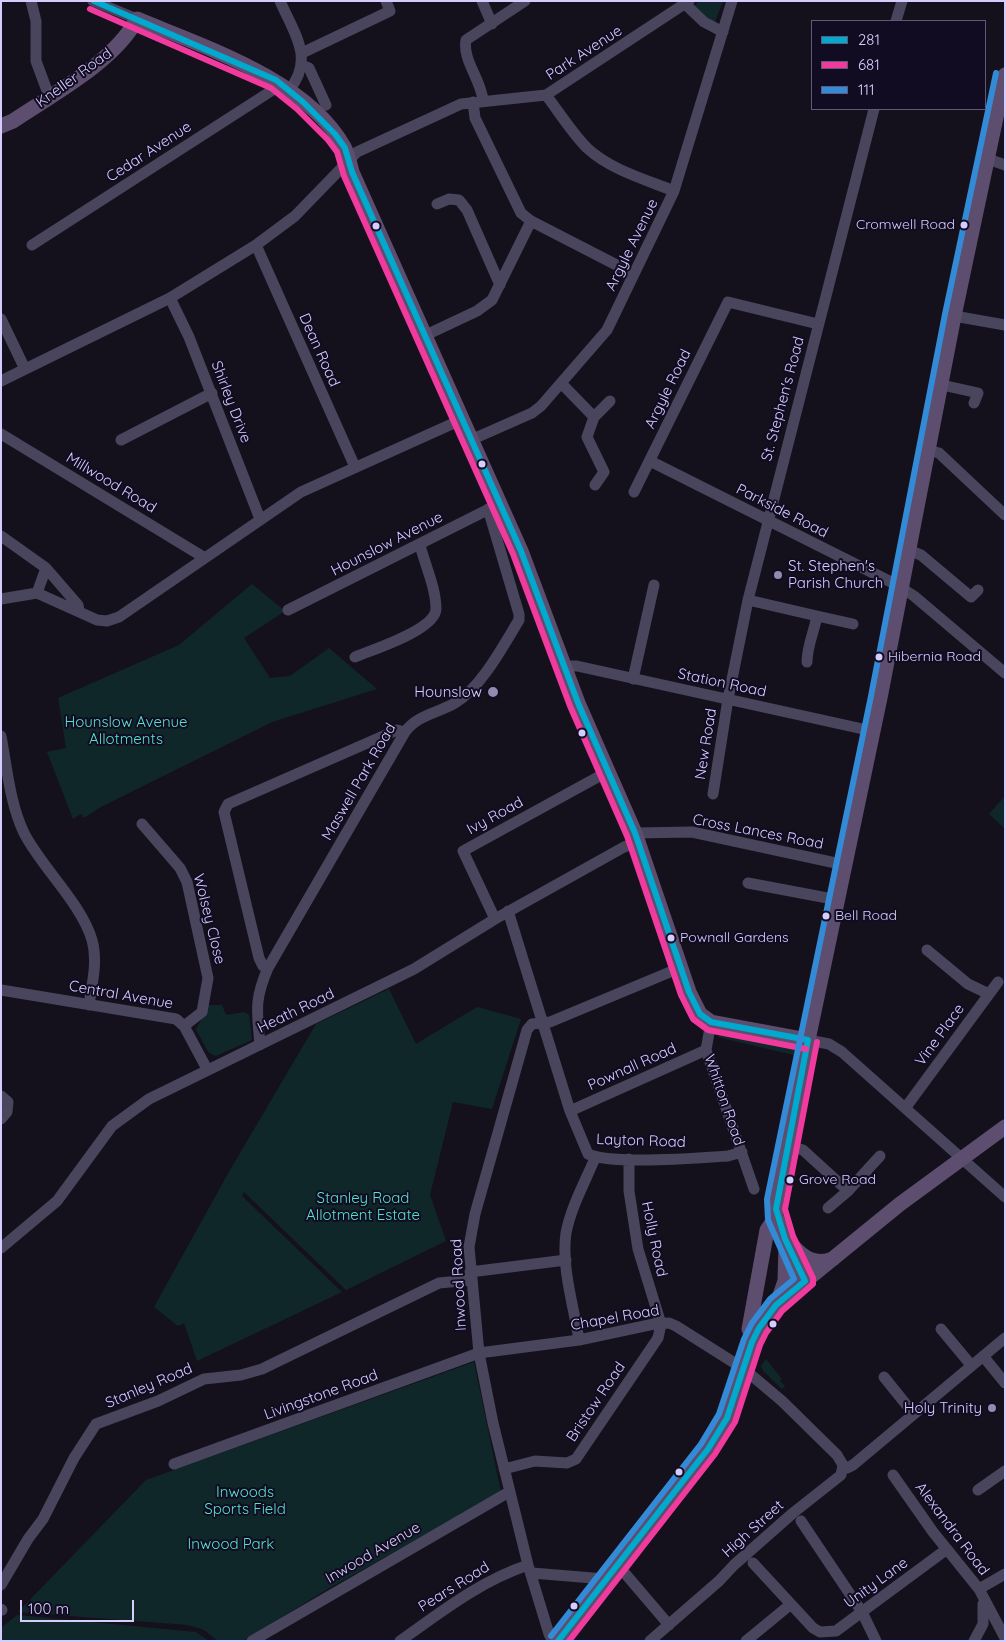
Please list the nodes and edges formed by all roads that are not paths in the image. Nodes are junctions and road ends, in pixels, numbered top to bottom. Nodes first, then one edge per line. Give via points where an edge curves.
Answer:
1 (31, 1) edge
2 (93, 1) edge
3 (280, 1) edge
4 (386, 1) edge
5 (482, 1) edge
6 (525, 1) edge
7 (732, 1) edge
8 (902, 1) edge
9 (687, 2) edge
10 (137, 19) junction
11 (896, 20) edge
12 (492, 24) junction
13 (723, 32) junction
14 (302, 53) junction
15 (302, 65) junction
16 (1005, 75) edge
17 (285, 87) junction
18 (1003, 94) edge
19 (546, 95) junction
20 (49, 96) junction
21 (478, 102) junction
22 (326, 105) dead end
23 (874, 110) edge
24 (1, 126) edge
25 (348, 159) junction
26 (988, 159) junction
27 (1005, 165) edge
28 (674, 191) junction
29 (437, 204) dead end
30 (531, 221) junction
31 (32, 245) dead end
32 (256, 245) junction
33 (634, 274) junction
34 (500, 285) junction
35 (170, 298) junction
36 (954, 316) junction
37 (1, 319) edge
38 (818, 324) junction
39 (1005, 325) edge
40 (426, 335) junction
41 (25, 369) junction
42 (1, 381) edge
43 (562, 384) junction
44 (942, 385) junction
45 (212, 393) junction
46 (610, 401) dead end
47 (974, 403) dead end
48 (594, 417) junction
49 (463, 419) junction
50 (1, 434) edge
51 (473, 439) junction
52 (121, 440) dead end
53 (928, 450) junction
54 (650, 461) junction
55 (355, 467) junction
56 (595, 485) dead end
57 (634, 492) dead end
58 (493, 506) junction
59 (1005, 515) edge
60 (260, 519) junction
61 (767, 520) junction
62 (1, 536) edge
63 (420, 545) junction
64 (908, 550) junction
65 (205, 558) junction
66 (46, 568) junction
67 (654, 585) dead end
68 (901, 588) junction
69 (978, 590) dead end
70 (37, 593) junction
71 (1, 599) edge
72 (748, 600) junction
73 (288, 610) dead end
74 (79, 611) junction
75 (817, 616) junction
76 (853, 624) dead end
77 (356, 657) dead end
78 (807, 662) dead end
79 (564, 666) junction
80 (1005, 673) edge
81 (633, 679) junction
82 (728, 699) junction
83 (405, 732) junction
84 (872, 732) junction
85 (1, 736) edge
86 (607, 772) junction
87 (713, 794) dead end
88 (142, 824) dead end
89 (636, 837) junction
90 (845, 865) junction
91 (748, 883) dead end
92 (838, 900) junction
93 (508, 912) junction
94 (495, 919) junction
95 (927, 950) dead end
96 (682, 967) junction
97 (268, 968) junction
98 (998, 982) dead end
99 (1, 990) edge
100 (989, 994) junction
101 (89, 1005) junction
102 (542, 1022) junction
103 (711, 1022) junction
104 (184, 1026) junction
105 (808, 1040) junction
106 (260, 1045) junction
107 (706, 1050) junction
108 (208, 1070) junction
109 (1, 1096) edge
110 (906, 1106) junction
111 (570, 1111) junction
112 (1, 1118) edge
113 (1005, 1118) edge
114 (1005, 1127) edge
115 (786, 1145) junction
116 (974, 1148) junction
117 (742, 1152) junction
118 (880, 1156) dead end
119 (595, 1158) junction
120 (961, 1158) junction
121 (629, 1159) junction
122 (754, 1189) dead end
123 (848, 1191) junction
124 (1005, 1197) edge
125 (828, 1208) dead end
126 (776, 1217) junction
127 (3, 1242) edge
128 (785, 1243) junction
129 (834, 1258) junction
130 (566, 1260) junction
131 (471, 1276) junction
132 (803, 1282) junction
133 (776, 1305) junction
134 (662, 1324) junction
135 (941, 1329) dead end
136 (1005, 1338) edge
137 (579, 1340) junction
138 (753, 1340) junction
139 (479, 1353) junction
140 (983, 1356) junction
141 (971, 1365) junction
142 (744, 1369) junction
143 (884, 1377) dead end
144 (1005, 1383) edge
145 (913, 1413) junction
146 (817, 1436) joint
147 (174, 1464) dead end
148 (847, 1468) dead end
149 (504, 1469) junction
150 (1005, 1471) edge
151 (892, 1475) dead end
152 (978, 1490) dead end
153 (509, 1492) junction
154 (801, 1521) dead end
155 (947, 1549) junction
156 (753, 1563) dead end
157 (617, 1564) junction
158 (530, 1569) junction
159 (1005, 1574) edge
160 (605, 1579) junction
161 (1, 1585) edge
162 (981, 1594) junction
163 (790, 1604) junction
164 (862, 1612) junction
165 (669, 1625) junction
166 (1002, 1633) edge
167 (982, 1635) edge
168 (252, 1641) edge
169 (400, 1641) edge
170 (553, 1641) edge
171 (558, 1641) edge
172 (650, 1641) edge
173 (746, 1641) edge
174 (876, 1641) edge
175 (974, 1641) edge

1 - 20 street via 36,21 36,61
2 - 10 street
3 - 14 street
4 - 14 street via 390,11
5 - 12 street
6 - 12 street
7 - 13 street, Argyle Avenue
8 - 11 street
9 - 13 street via 704,22
9 - 19 street, Park Avenue
10 - 17 main road
10 - 20 main road, Kneller Road via 121,42
12 - 21 street via 466,40 465,49 482,89
13 - 28 street, Argyle Avenue
14 - 15 street
15 - 17 street via 299,78
15 - 22 street via 309,68
16 - 18 main road
17 - 25 main road via 335,134
17 - 31 street, Cedar Avenue
18 - 26 main road
19 - 21 street, Park Avenue
19 - 28 street via 586,147 626,172
20 - 24 main road, Kneller Road
21 - 25 street, Park Avenue via 461,104
21 - 30 street via 475,118 521,213
23 - 38 street, St. Stephen's Road
25 - 32 street, Park Avenue via 295,216
25 - 40 main road
26 - 27 street
26 - 36 main road
28 - 33 street, Argyle Avenue
29 - 34 street via 449,199 459,200 467,210
30 - 33 street
30 - 34 street
32 - 35 street, Park Avenue
32 - 55 street, Dean Road
33 - 43 street, Argyle Avenue via 607,330
34 - 40 street via 492,300 477,311
35 - 41 street, Park Avenue
35 - 45 street, Shirley Drive
36 - 39 street
36 - 44 main road
37 - 41 street
38 - 54 street, Argyle Road via 728,302
38 - 61 street, St. Stephen's Road
40 - 49 main road
41 - 42 street, Park Avenue
43 - 48 street
43 - 51 street, Argyle Avenue via 532,413
44 - 47 street via 978,393
44 - 53 main road
45 - 52 street
45 - 60 street, Shirley Drive
46 - 48 street
48 - 56 street via 587,437 604,472
49 - 51 main road
49 - 55 street
50 - 65 street, Millwood Road
51 - 58 main road
53 - 59 street via 939,453
53 - 64 main road
54 - 57 street, Argyle Road
54 - 61 street, Parkside Road
55 - 60 street via 301,492
58 - 63 street, Hounslow Avenue
58 - 79 main road via 537,595
58 - 83 street, Maswell Park Road via 519,620 469,692 455,703 416,721
60 - 65 street
61 - 68 street, Parkside Road
61 - 72 street, St. Stephen's Road
62 - 66 street
63 - 73 street, Hounslow Avenue
63 - 77 street via 434,594 434,616 416,631
64 - 68 main road
64 - 69 street via 921,555 971,597
65 - 74 street via 119,617 97,620
66 - 70 street
66 - 74 street via 78,605
67 - 81 street
68 - 80 street
68 - 84 main road
70 - 71 street
70 - 74 street
72 - 75 street
72 - 82 street, St. Stephen's Road
75 - 76 street
75 - 78 street via 813,639 807,650
79 - 81 street, Station Road
79 - 86 main road
81 - 82 street, Station Road
82 - 84 street, Station Road
82 - 87 street, New Road
83 - 97 street, Maswell Park Road
83 - 97 street via 397,730 228,804 224,812 257,949 263,966
84 - 90 main road
85 - 101 street via 16,813 24,832 84,922 92,940 95,962
86 - 89 main road
86 - 94 street, Ivy Road via 464,851
88 - 104 street, Wolsey Close via 180,868 187,882 208,978 202,1012
89 - 90 street, Cross Lances Road via 692,832
89 - 93 street, Heath Road via 624,847
89 - 96 main road
90 - 92 main road
91 - 92 street
92 - 105 main road
93 - 94 street, Heath Road
93 - 102 street
94 - 106 street, Heath Road via 414,969
95 - 100 street via 968,984
96 - 102 street via 589,1007
96 - 103 main road via 700,1014
97 - 106 street, Maswell Park Road via 258,990
98 - 100 street, Vine Place
99 - 101 street, Central Avenue
100 - 110 street, Vine Place
101 - 104 street, Central Avenue via 176,1019
102 - 111 street, Layton Road
102 - 131 street, Inwood Road via 532,1024 527,1030 518,1059 469,1236
103 - 105 main road
103 - 107 street, Whitton Road
104 - 108 street, Central Avenue
105 - 110 street via 829,1044 842,1052
105 - 115 main road
106 - 108 street, Heath Road
107 - 111 street, Pownall Road
107 - 117 street, Whitton Road
108 - 127 street, Heath Road via 149,1099 112,1126 57,1201
109 - 112 street via 8,1102 7,1112
110 - 120 street
111 - 119 street, Layton Road via 584,1148
113 - 116 main road
114 - 116 main road
115 - 123 street via 803,1150
115 - 126 main road
116 - 120 main road
117 - 121 street, Layton Road via 728,1156
117 - 122 street, Whitton Road
118 - 123 street
119 - 121 street, Layton Road
119 - 130 street via 573,1208 566,1234
120 - 124 street
120 - 129 main road
121 - 134 street, Holly Road via 629,1191 638,1249
123 - 125 street
126 - 128 main road
126 - 138 main road via 767,1230 749,1329
128 - 129 main road via 812,1261
128 - 132 main road
128 - 133 main road via 785,1281
129 - 132 main road
130 - 131 street, Stanley Road
130 - 137 street
131 - 139 street, Inwood Road
131 - 161 street, Stanley Road via 439,1283 262,1369 204,1379 158,1401 96,1424 74,1458 43,1519
132 - 133 main road
133 - 138 main road
134 - 137 street, Chapel Road
134 - 142 street, Chapel Road via 676,1326
134 - 149 street, Bristow Road via 658,1338 576,1459 568,1463 535,1461
135 - 141 street
136 - 140 street
137 - 139 street, Chapel Road
138 - 142 main road
139 - 147 street, Livingstone Road
139 - 149 street, Inwood Road
140 - 141 street
140 - 144 street
141 - 145 street
142 - 146 street, Chapel Road
142 - 157 main road via 727,1418 716,1436
143 - 145 street
145 - 148 street
146 - 165 street, High Street via 842,1461 841,1475 793,1513
149 - 153 street, Inwood Road
150 - 152 street
151 - 155 street, Alexandra Road
153 - 158 street, Inwood Road
153 - 168 street, Inwood Avenue
154 - 164 street
155 - 162 street, Alexandra Road
155 - 164 street, Unity Lane
156 - 163 street
157 - 160 main road
157 - 165 street
158 - 160 street
158 - 169 street, Pears Road via 486,1583
158 - 170 street, Inwood Road
159 - 162 street
160 - 171 main road
162 - 166 street, Alexandra Road
162 - 167 street
163 - 164 street, Unity Lane via 820,1632 836,1630
163 - 173 street
164 - 174 street
165 - 172 street, High Street
166 - 167 street via 990,1625
167 - 175 street

